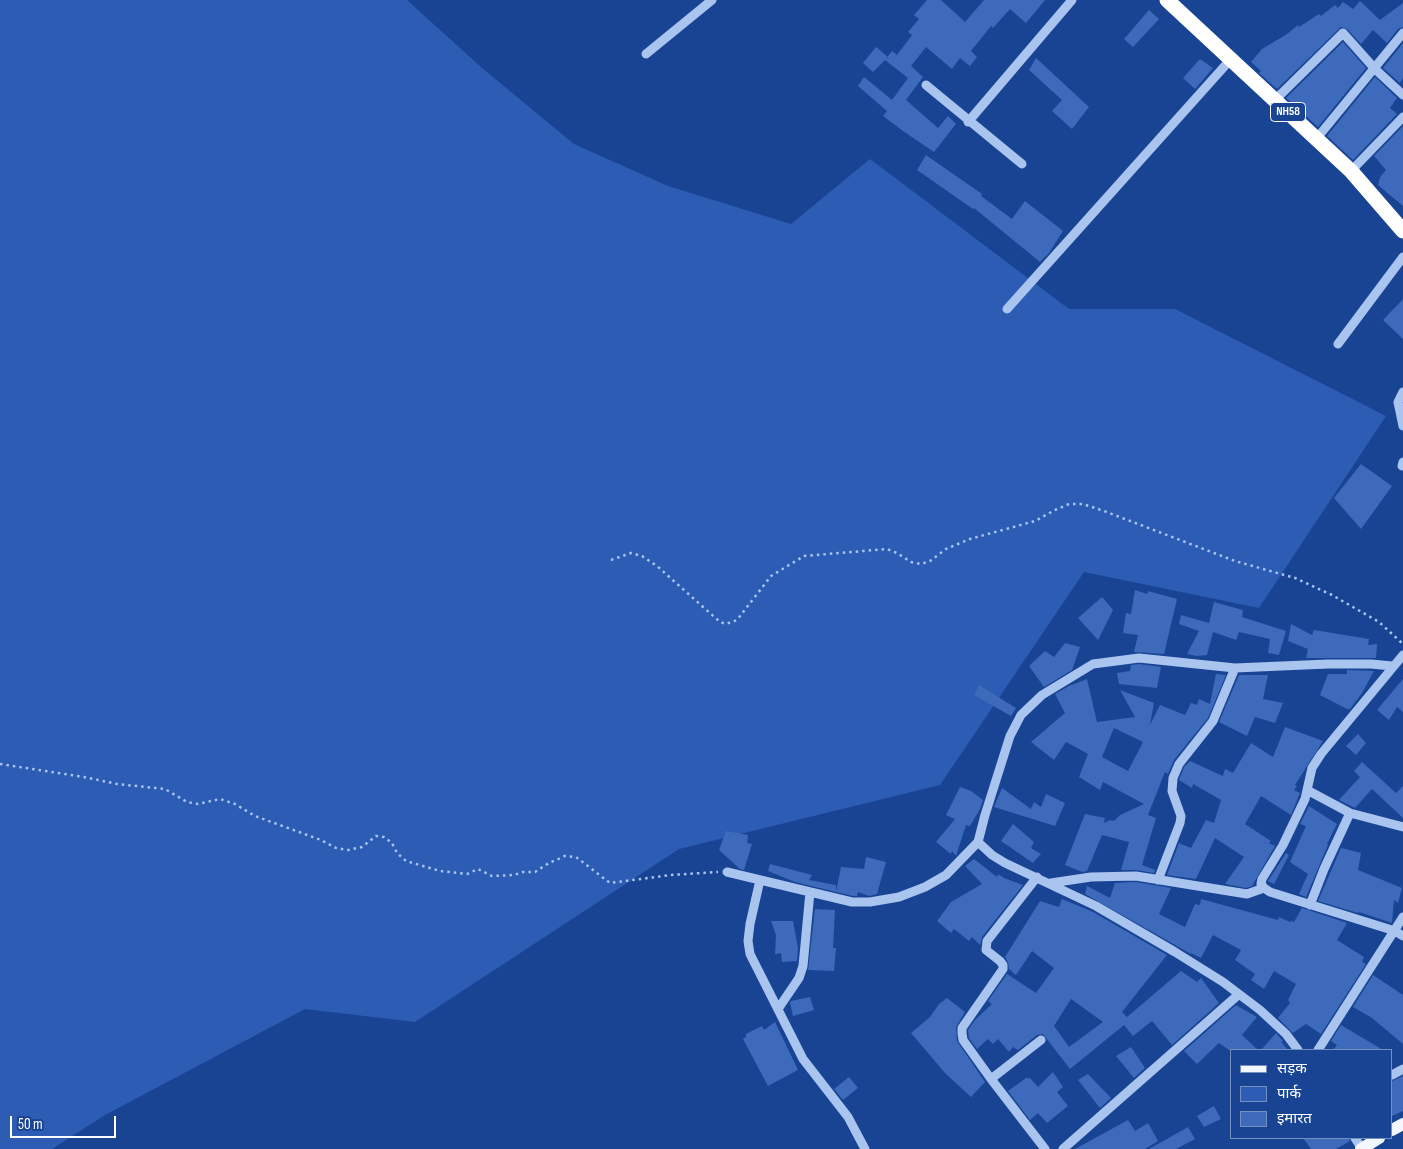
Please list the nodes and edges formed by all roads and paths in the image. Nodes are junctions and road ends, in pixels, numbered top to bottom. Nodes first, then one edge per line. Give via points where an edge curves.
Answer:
1 (712, 0) edge
2 (1072, 0) edge
3 (1167, 0) edge
4 (1403, 33) edge
5 (646, 54) dead end
6 (1231, 59) junction
7 (1374, 69) junction
8 (926, 85) dead end
9 (1403, 95) edge
10 (1275, 100) junction
11 (1403, 117) edge
12 (968, 122) junction
13 (1316, 138) junction
14 (1022, 164) dead end
15 (1351, 171) junction
16 (1403, 231) edge
17 (1403, 256) edge
18 (1007, 309) dead end
19 (1338, 344) dead end
20 (1403, 392) edge
21 (1403, 426) edge
22 (610, 560) dead end
23 (1403, 645) edge
24 (1403, 655) edge
25 (1392, 666) junction
26 (1235, 668) junction
27 (0, 764) edge
28 (1307, 790) junction
29 (1350, 813) junction
30 (1403, 827) edge
31 (978, 842) junction
32 (727, 872) joint
33 (1037, 877) junction
34 (760, 880) junction
35 (1158, 880) junction
36 (1050, 884) junction
37 (1264, 888) junction
38 (810, 892) junction
39 (1310, 905) junction
40 (1403, 917) edge
41 (1399, 933) edge
42 (1238, 994) junction
43 (778, 1009) junction
44 (1041, 1040) dead end
45 (1297, 1049) edge
46 (1319, 1049) edge
47 (991, 1080) junction
48 (1377, 1139) edge
49 (865, 1149) edge
50 (1045, 1149) edge
51 (1063, 1149) edge
52 (1362, 1149) edge

1 - 5 street
2 - 12 street
3 - 6 highway, NH58
4 - 7 street
6 - 10 highway, NH58
6 - 18 street
7 - 9 street
7 - 10 street via 1343,32
7 - 13 street
8 - 12 street
10 - 13 highway, NH58
11 - 15 street
12 - 14 street
13 - 15 highway, NH58
15 - 16 highway, NH58
17 - 19 street
20 - 21 street via 1398,402
22 - 23 path via 631,553 642,556 726,624 737,620 771,576 804,556 887,549 921,564 970,539 1035,521 1069,504 1083,504 1235,560 1295,578 1379,622
24 - 25 street
25 - 26 street via 1328,664
25 - 28 street via 1321,754 1312,768
26 - 31 street via 1139,658 1116,660 1093,664 1042,696 1021,715 1010,736
26 - 35 street via 1212,721 1179,764 1173,778 1172,791 1181,816 1180,824
27 - 32 path via 165,789 187,802 198,804 220,799 336,848 362,847 376,836 384,837 406,861 440,871 468,874 478,869 492,876 514,875 535,872 565,856 576,857 610,883
28 - 29 street
28 - 37 street via 1283,845 1262,879
29 - 30 street
29 - 39 street
31 - 33 street via 1005,863
31 - 38 street via 946,875 899,897 852,902
32 - 34 street
33 - 36 street
33 - 47 street via 987,941 986,950 1000,961 1003,970 962,1028 963,1040
34 - 38 street
34 - 43 street via 748,941 750,954
35 - 36 street via 1136,876 1091,877
35 - 37 street via 1247,894
36 - 42 street via 1096,906 1175,952
37 - 39 street
38 - 43 street via 800,978
39 - 41 street
40 - 41 street
41 - 46 street
42 - 45 street via 1286,1034
42 - 51 street
43 - 49 street via 803,1059 848,1117
44 - 47 street
47 - 50 street
48 - 52 main road

